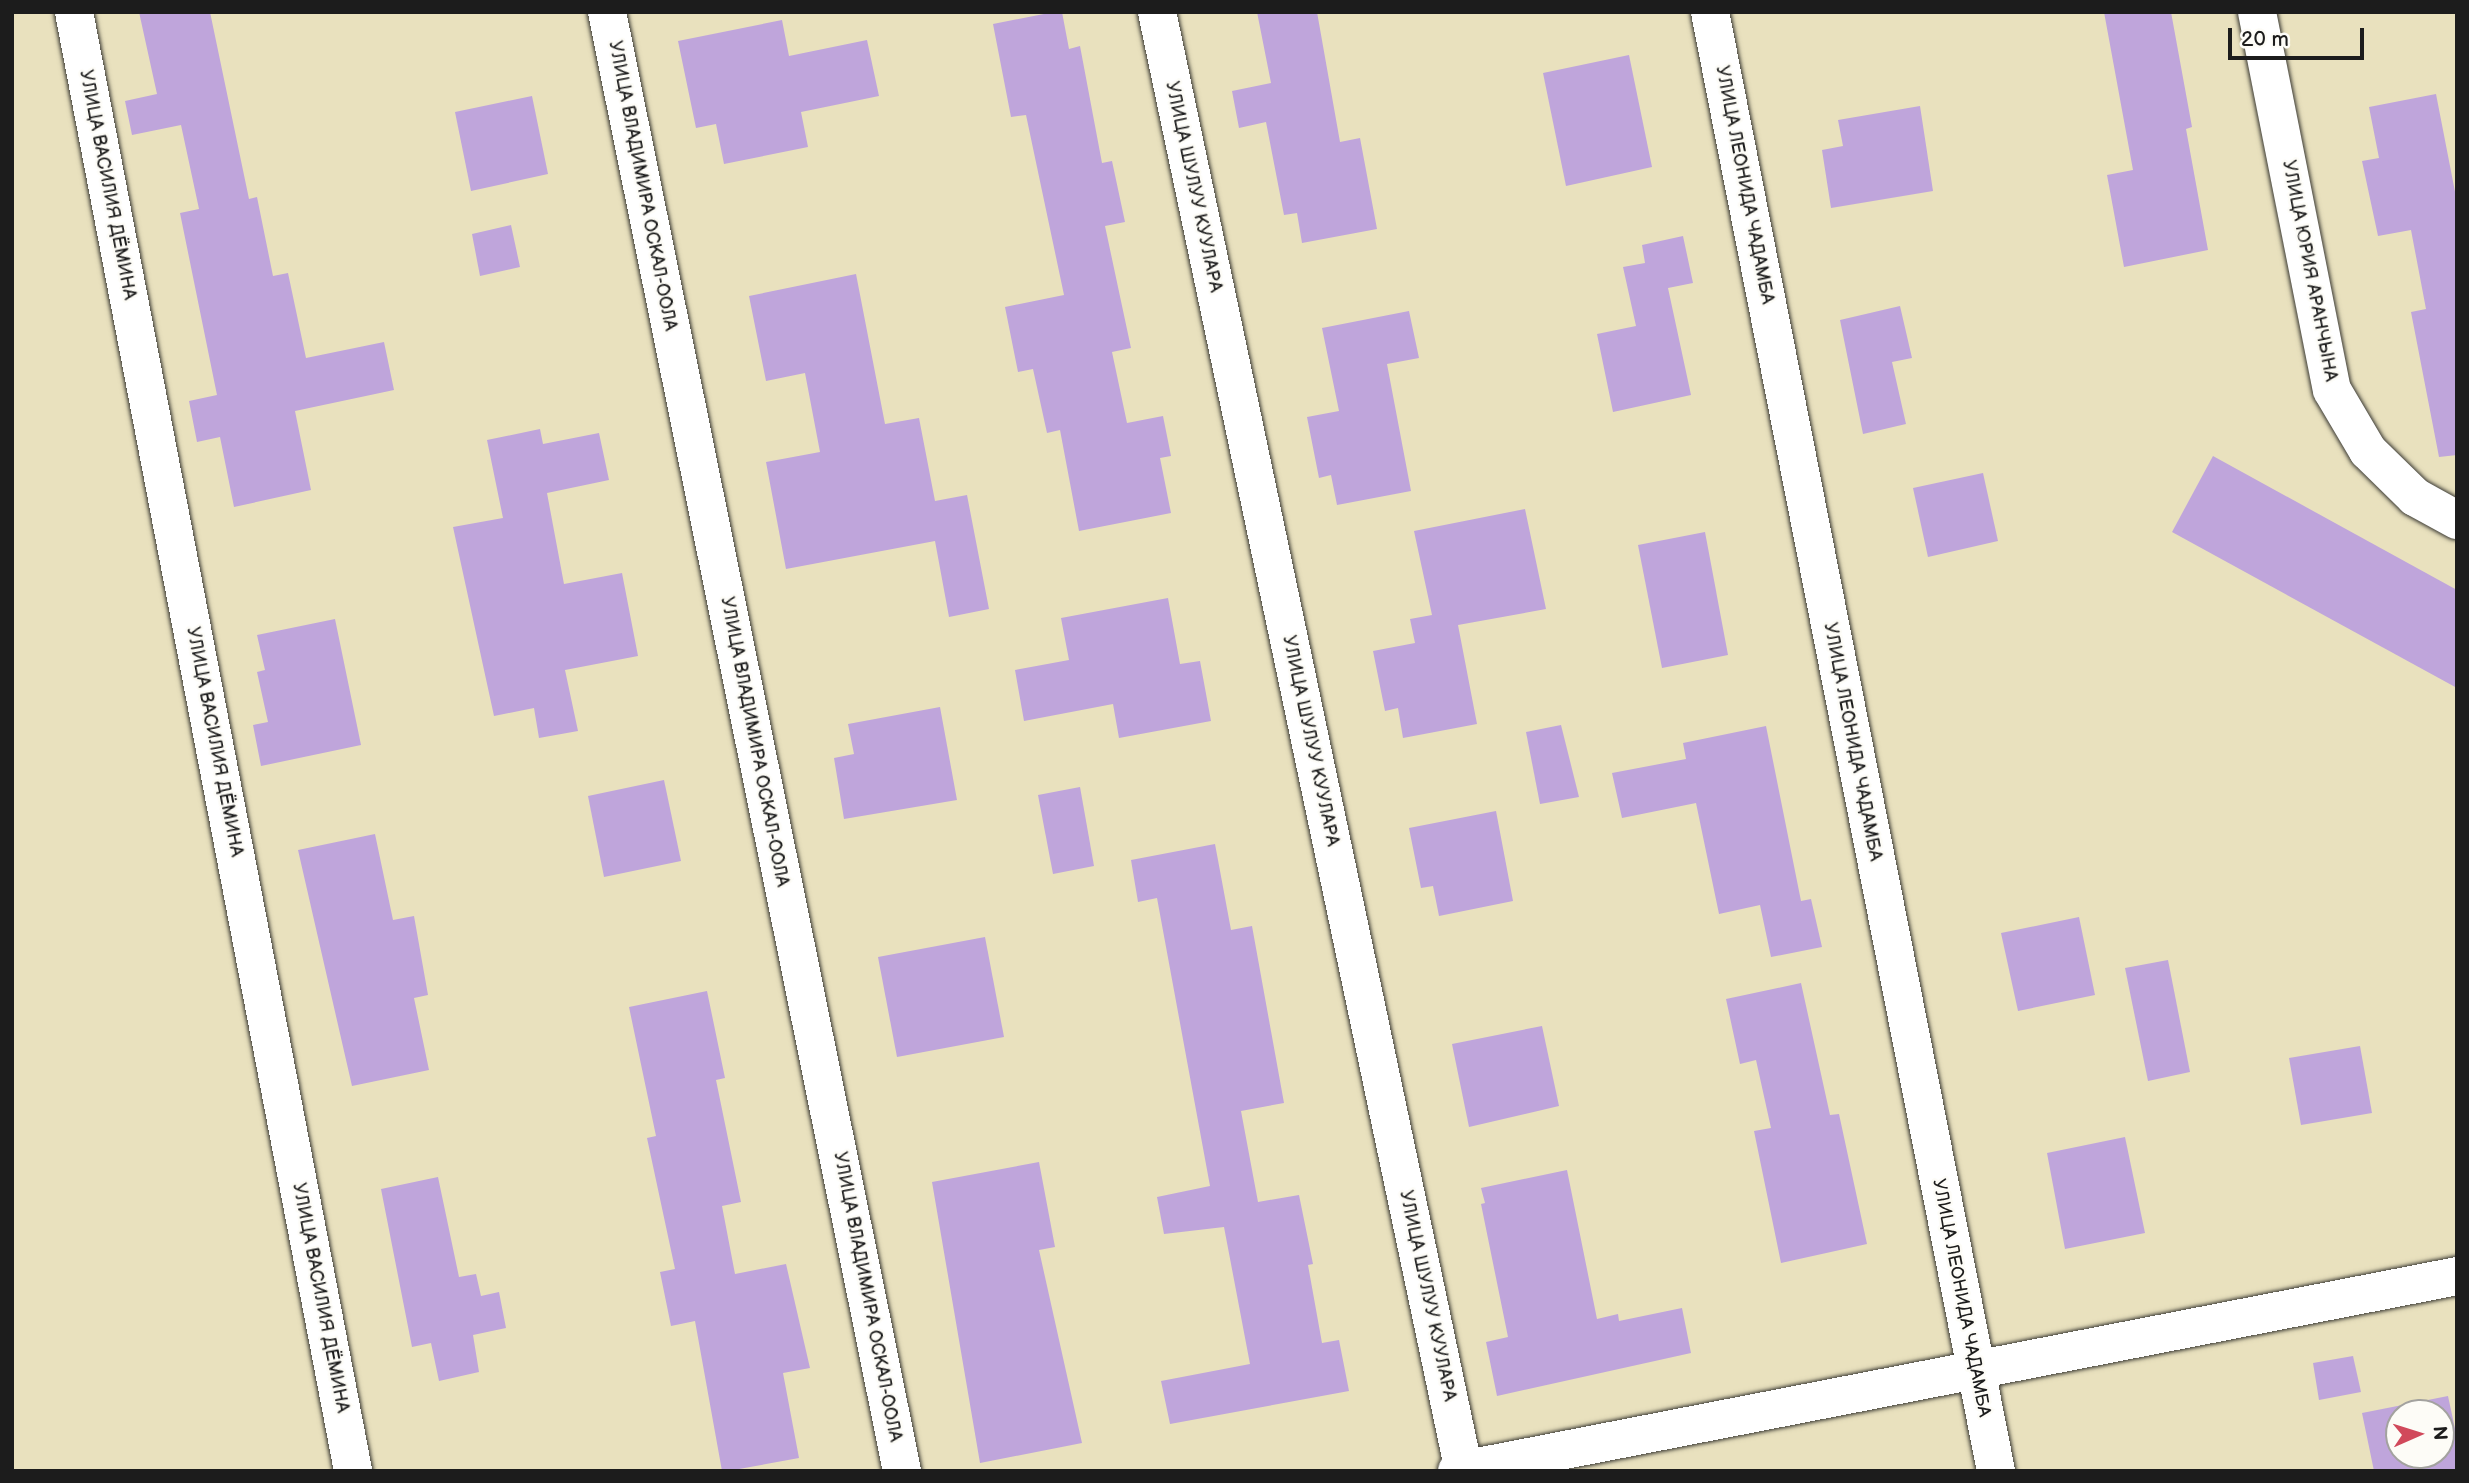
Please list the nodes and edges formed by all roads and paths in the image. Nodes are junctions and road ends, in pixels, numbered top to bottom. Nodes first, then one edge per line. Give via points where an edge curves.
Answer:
1 (74, 12) edge
2 (607, 12) edge
3 (1157, 12) edge
4 (1710, 12) edge
5 (2257, 12) edge
6 (2457, 520) edge
7 (2457, 1276) edge
8 (1975, 1373) junction
9 (1461, 1470) edge
10 (353, 1471) edge
11 (902, 1471) edge
12 (1996, 1471) edge

1 - 10 street, УЛИЦА ВАСИЛИЯ ДЁМИНА
2 - 11 street, УЛИЦА ВЛАДИМИРА ОСКАЛ-ООЛА
3 - 9 street, УЛИЦА ШУЛУУ КУУЛАРА
4 - 8 street, УЛИЦА ЛЕОНИДА ЧАДАМБА
5 - 6 street, УЛИЦА ЮРИЯ АРАНЧЫНА via 2332,390 2368,451 2415,497
7 - 8 street
8 - 9 street
8 - 12 street, УЛИЦА ЛЕОНИДА ЧАДАМБА

